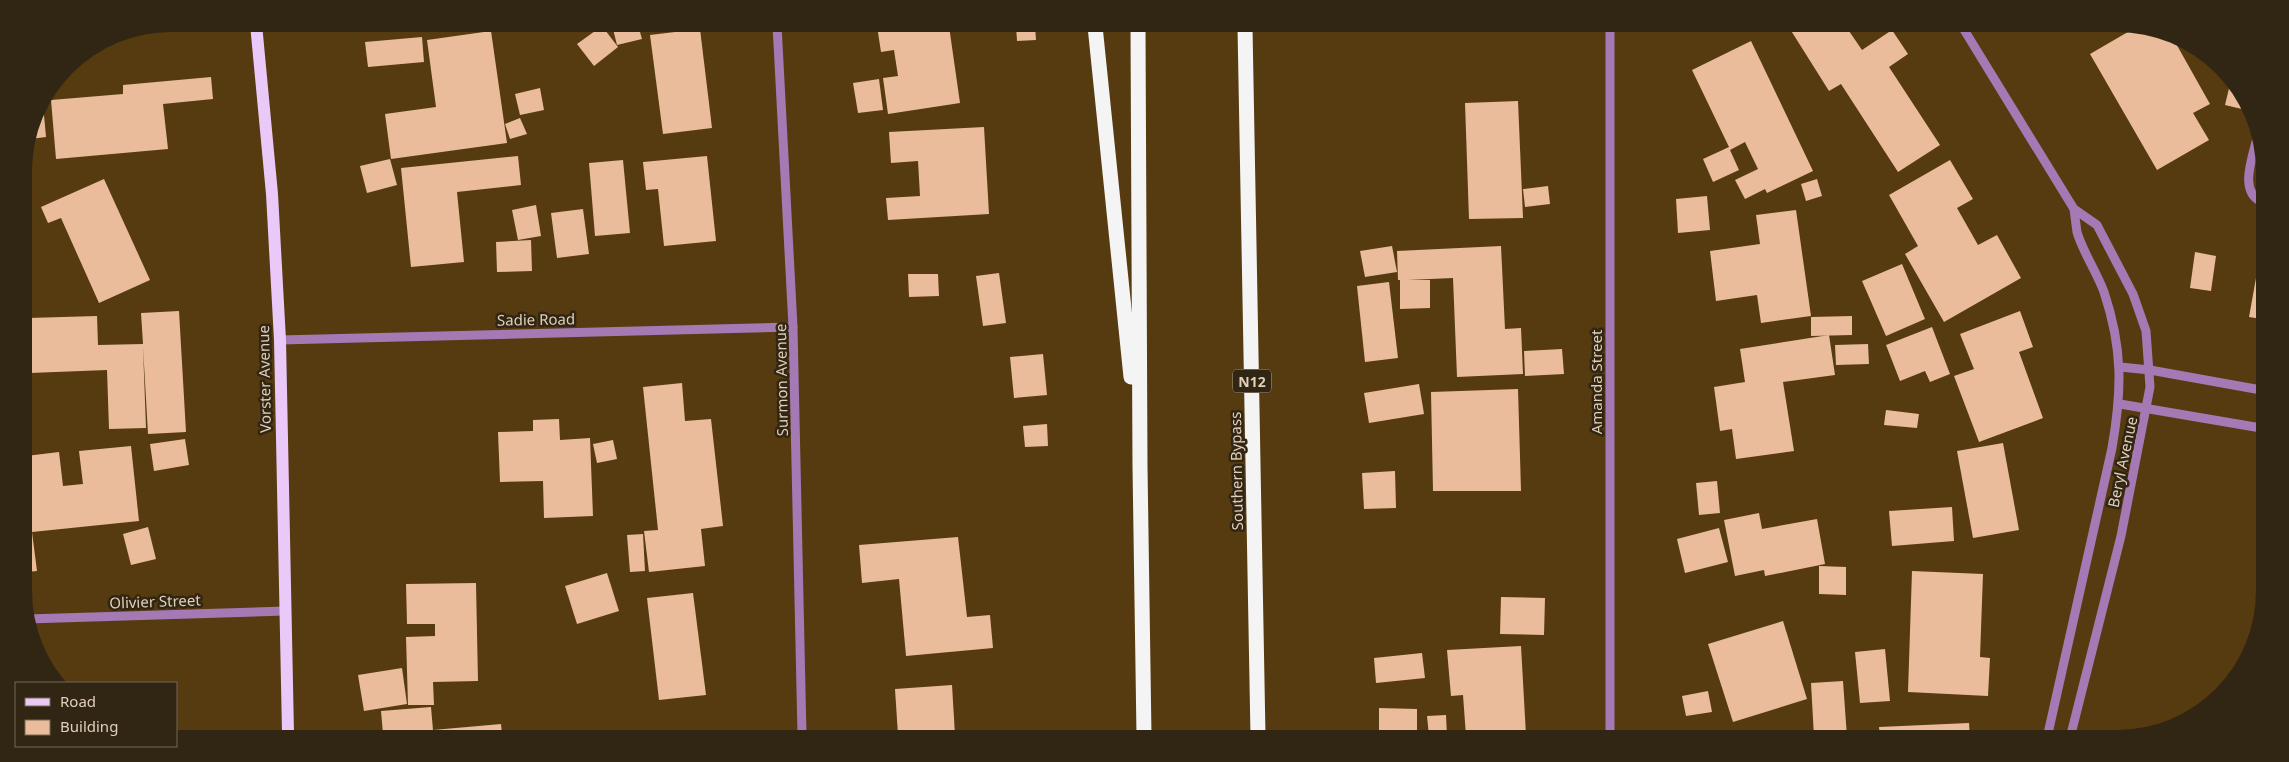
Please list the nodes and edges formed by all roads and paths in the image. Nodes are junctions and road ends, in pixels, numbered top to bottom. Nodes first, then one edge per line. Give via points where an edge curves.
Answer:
1 (257, 32) edge
2 (778, 32) edge
3 (1096, 32) edge
4 (1138, 32) edge
5 (1245, 32) edge
6 (1610, 32) edge
7 (1965, 32) edge
8 (2255, 151) edge
9 (2256, 198) edge
10 (2074, 209) junction
11 (793, 327) junction
12 (280, 340) junction
13 (2120, 367) junction
14 (2150, 370) junction
15 (2256, 389) edge
16 (2120, 404) junction
17 (2148, 408) junction
18 (2256, 427) edge
19 (1140, 466) junction
20 (285, 611) junction
21 (35, 619) edge
22 (1258, 729) edge
23 (1610, 729) edge
24 (2049, 729) edge
25 (2072, 729) edge
26 (288, 730) edge
27 (802, 730) edge
28 (1144, 730) edge

1 - 12 main road, Vorster Avenue via 272,194
2 - 11 street, Surmon Avenue
3 - 19 highway
4 - 19 highway
5 - 22 highway, Southern Bypass / N12
6 - 23 street, Amanda Street
7 - 10 street, Beryl Avenue
8 - 9 street via 2248,185
10 - 13 street, Beryl Avenue via 2078,233 2114,323
10 - 14 street, Beryl Avenue via 2097,225 2134,294 2146,331
11 - 12 street, Sadie Road
11 - 27 street, Surmon Avenue
12 - 20 main road, Vorster Avenue
13 - 14 street
13 - 16 street, Beryl Avenue
14 - 15 street
14 - 17 street, Beryl Avenue
16 - 17 street
16 - 24 street, Beryl Avenue
17 - 18 street
17 - 25 street, Beryl Avenue via 2121,536
19 - 28 highway
20 - 21 street, Olivier Street
20 - 26 main road, Vorster Avenue

